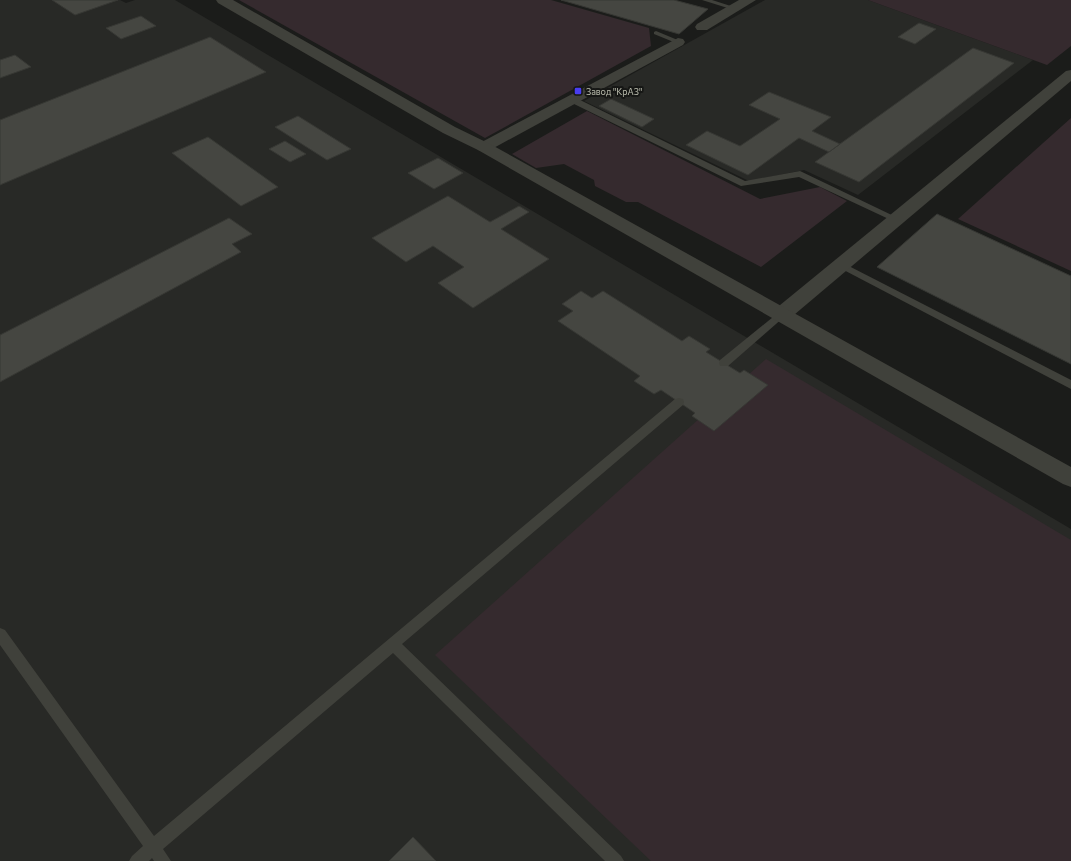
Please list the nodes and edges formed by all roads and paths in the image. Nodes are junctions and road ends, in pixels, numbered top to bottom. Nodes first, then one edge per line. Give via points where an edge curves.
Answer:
1 (223, 0) edge
2 (705, 0) edge
3 (749, 0) edge
4 (734, 8) junction
5 (702, 27) dead end
6 (656, 33) dead end
7 (678, 42) joint
8 (1071, 74) edge
9 (573, 100) junction
10 (484, 148) junction
11 (896, 219) junction
12 (841, 265) junction
13 (781, 315) junction
14 (724, 363) dead end
15 (1071, 384) edge
16 (678, 402) dead end
17 (1071, 478) edge
18 (0, 634) edge
19 (393, 644) junction
20 (153, 847) junction
21 (137, 861) edge
22 (163, 861) edge
23 (616, 861) edge

1 - 10 street
2 - 4 lane
3 - 4 street
4 - 5 street
6 - 7 lane
7 - 9 street
8 - 11 street
9 - 10 street
9 - 11 lane via 744,184 800,174
10 - 13 street
11 - 12 street
12 - 13 street
12 - 15 lane
13 - 14 lane
13 - 17 street
16 - 19 lane
18 - 20 lane
19 - 20 lane
19 - 23 lane
20 - 21 lane
20 - 22 lane

